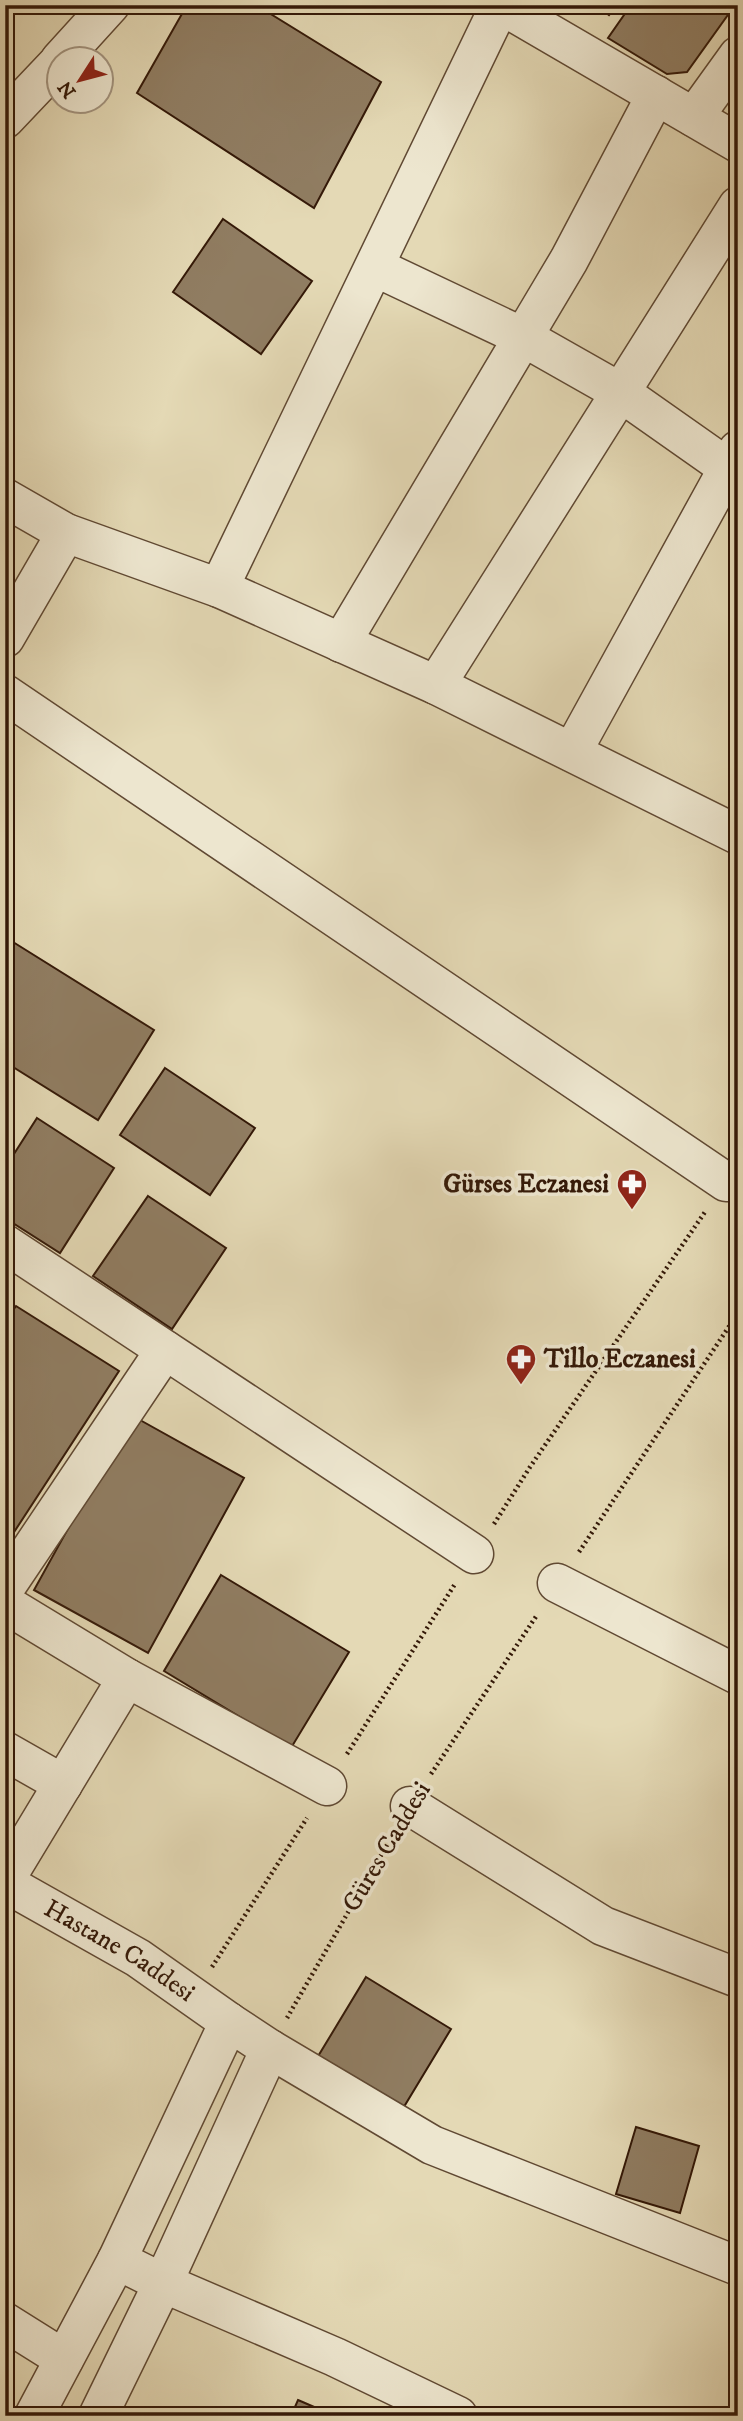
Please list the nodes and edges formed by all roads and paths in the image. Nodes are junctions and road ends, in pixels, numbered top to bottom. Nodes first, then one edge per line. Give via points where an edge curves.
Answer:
1 (110, 5) edge
2 (501, 5) edge
3 (73, 46) edge
4 (738, 56) edge
5 (46, 75) edge
6 (656, 95) junction
7 (694, 117) junction
8 (5, 119) edge
9 (738, 143) edge
10 (738, 206) edge
11 (374, 267) junction
12 (523, 337) junction
13 (620, 392) junction
14 (734, 464) edge
15 (5, 498) edge
16 (66, 533) junction
17 (219, 588) junction
18 (5, 638) edge
19 (341, 643) junction
20 (436, 685) junction
21 (5, 694) edge
22 (572, 752) junction
23 (738, 835) edge
24 (726, 1182) dead end
25 (5, 1244) edge
26 (738, 1312) edge
27 (164, 1350) junction
28 (474, 1554) dead end
29 (557, 1583) junction
30 (5, 1588) edge
31 (5, 1604) edge
32 (738, 1675) edge
33 (127, 1678) junction
34 (5, 1751) edge
35 (63, 1784) junction
36 (327, 1786) dead end
37 (410, 1806) junction
38 (5, 1882) edge
39 (738, 1978) edge
40 (229, 2022) junction
41 (270, 2049) junction
42 (117, 2260) junction
43 (738, 2266) edge
44 (163, 2283) junction
45 (5, 2322) edge
46 (64, 2358) junction
47 (34, 2416) edge
48 (98, 2416) edge
49 (458, 2416) edge

1 - 3 street
2 - 6 street
2 - 11 street
4 - 7 street
5 - 8 street
6 - 7 street
6 - 12 street
7 - 9 street
10 - 13 street
11 - 12 street
11 - 17 street
12 - 13 street
12 - 19 street
13 - 14 street
13 - 20 street
14 - 22 street
15 - 16 street
16 - 17 street
16 - 18 street
17 - 19 street
19 - 20 street
20 - 22 street
21 - 24 street
22 - 23 street
25 - 27 street
26 - 29 path, Güres Caddesi
27 - 28 street
27 - 30 street
29 - 32 street
29 - 37 path, Güres Caddesi
31 - 33 street
33 - 35 street
33 - 36 street
34 - 35 street
35 - 38 street
37 - 39 street via 603,1926
37 - 41 path, Güres Caddesi
38 - 40 street, Hastane Caddesi via 138,1958
40 - 41 street, Hastane Caddesi
40 - 42 street
41 - 43 street, Hastane Caddesi via 432,2146
41 - 44 street
42 - 44 street
42 - 46 street
44 - 48 street
44 - 49 street
45 - 46 street
46 - 47 street

